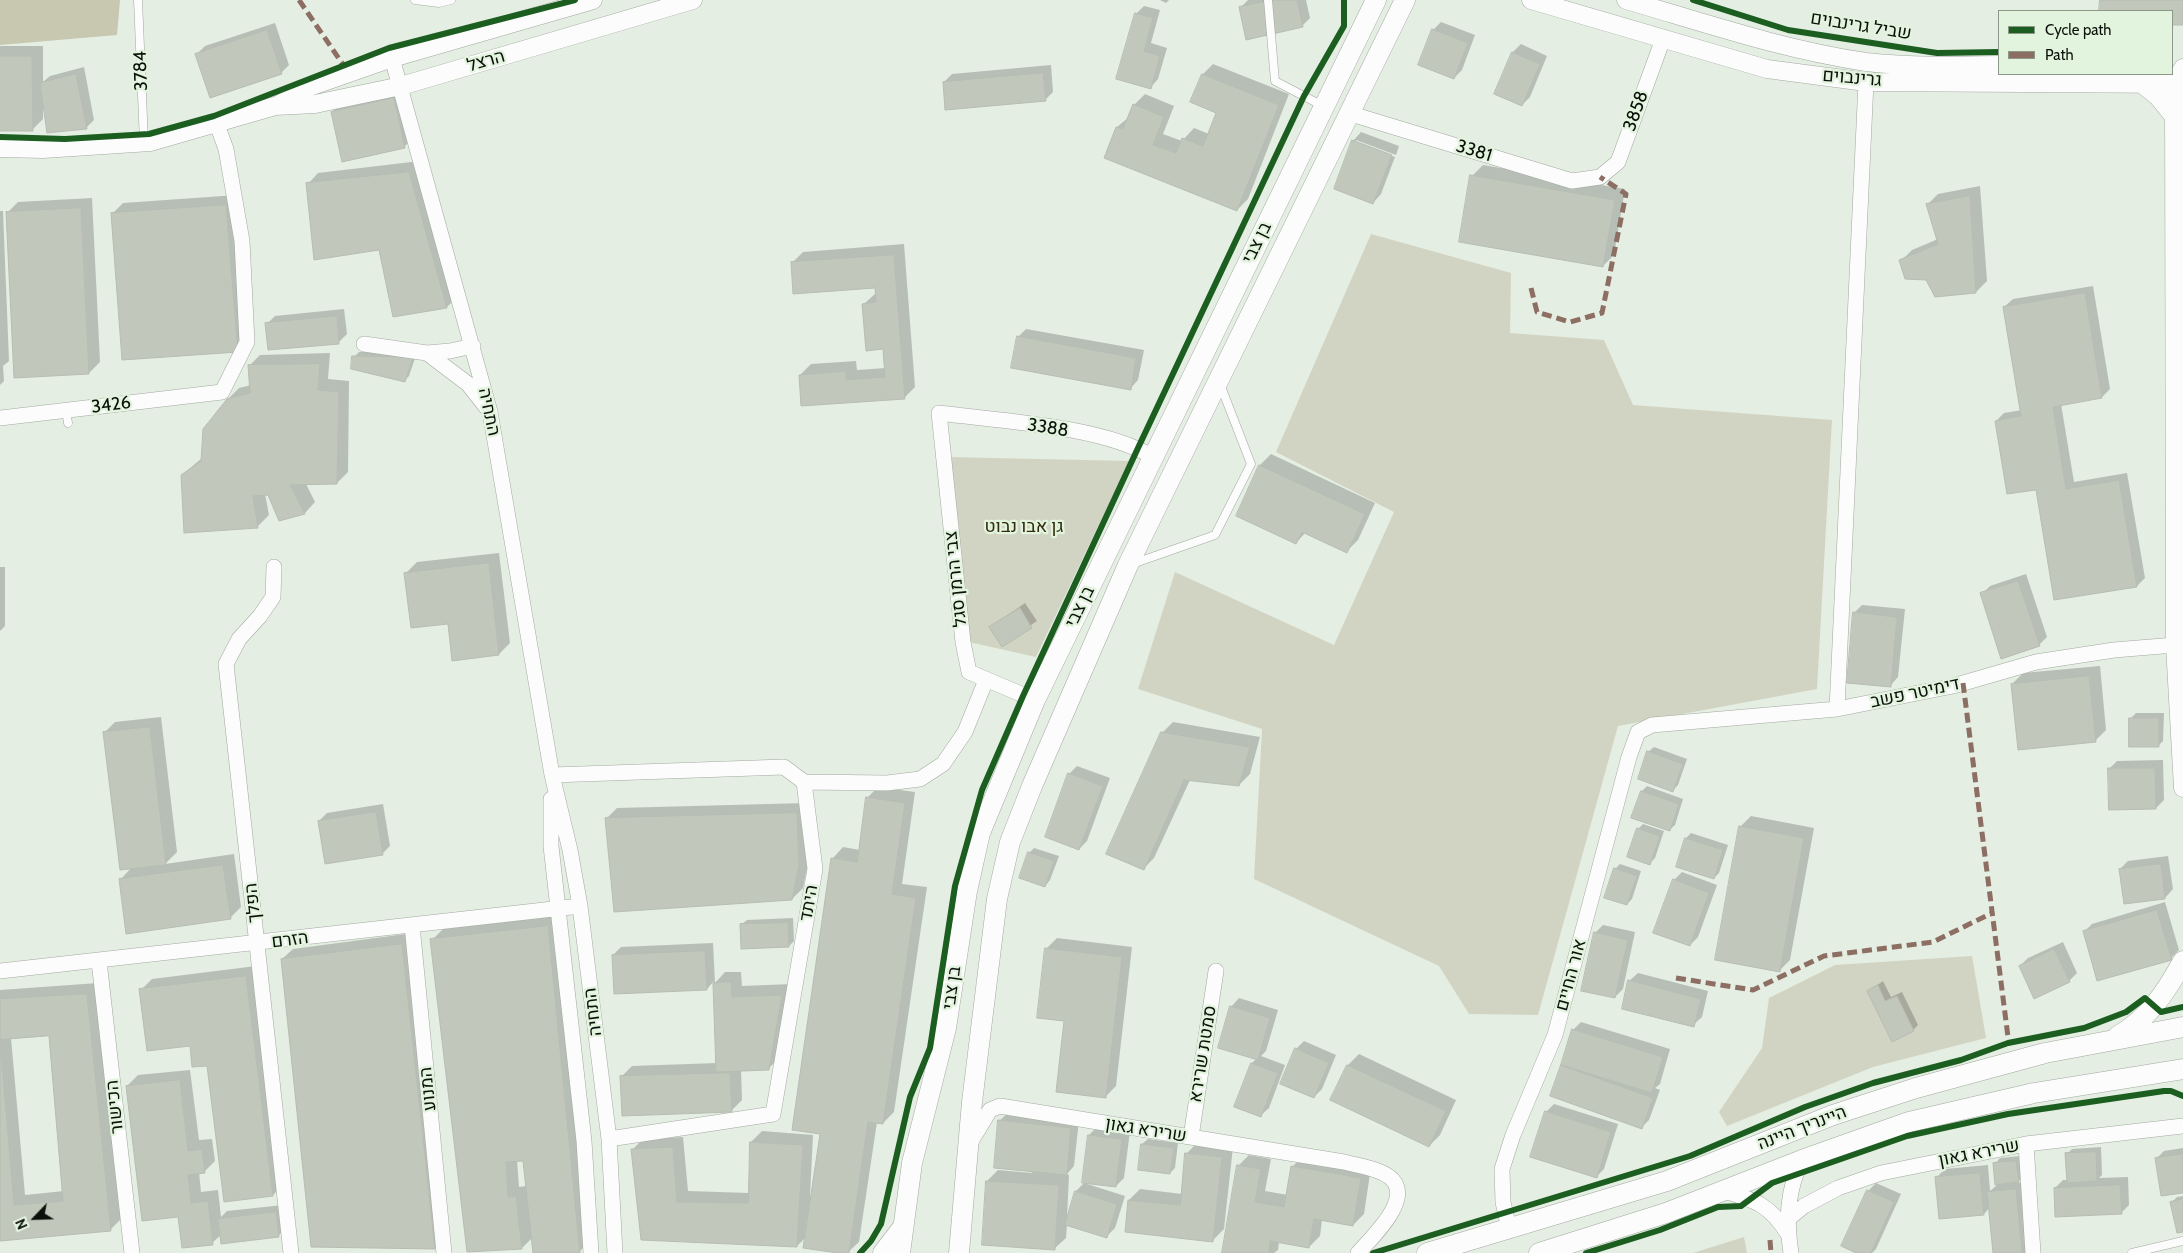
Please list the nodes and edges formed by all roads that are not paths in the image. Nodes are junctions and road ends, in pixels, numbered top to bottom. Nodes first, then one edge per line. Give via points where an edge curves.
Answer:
1 (138, 0) edge
2 (415, 0) edge
3 (451, 0) edge
4 (593, 0) edge
5 (693, 0) edge
6 (1268, 0) edge
7 (1363, 0) edge
8 (1376, 0) edge
9 (1405, 0) edge
10 (1531, 0) edge
11 (1626, 0) edge
12 (1364, 26) junction
13 (1663, 39) junction
14 (392, 58) junction
15 (1998, 65) edge
16 (2183, 68) edge
17 (1866, 82) junction
18 (2142, 84) junction
19 (2178, 84) edge
20 (400, 86) junction
21 (275, 106) junction
22 (1324, 107) junction
23 (1348, 113) junction
24 (2175, 118) junction
25 (216, 122) junction
26 (144, 142) junction
27 (0, 148) edge
28 (1600, 177) joint
29 (364, 344) dead end
30 (473, 346) junction
31 (426, 353) junction
32 (1219, 382) junction
33 (490, 412) junction
34 (939, 413) joint
35 (0, 418) edge
36 (1153, 457) junction
37 (1128, 565) junction
38 (274, 567) dead end
39 (2179, 617) edge
40 (2175, 645) junction
41 (986, 680) junction
42 (1035, 700) junction
43 (1837, 709) junction
44 (1652, 725) joint
45 (552, 775) junction
46 (804, 782) junction
47 (2183, 788) edge
48 (580, 906) junction
49 (557, 909) junction
50 (412, 925) junction
51 (257, 943) junction
52 (99, 961) junction
53 (2183, 961) edge
54 (0, 971) edge
55 (1216, 971) dead end
56 (2183, 1027) edge
57 (2112, 1039) junction
58 (2183, 1070) edge
59 (2183, 1126) edge
60 (1191, 1137) junction
61 (608, 1139) junction
62 (2026, 1144) junction
63 (968, 1145) junction
64 (1802, 1160) junction
65 (1724, 1191) junction
66 (1788, 1219) junction
67 (903, 1227) junction
68 (1509, 1229) junction
69 (1789, 1236) junction
70 (2183, 1241) edge
71 (960, 1251) edge
72 (132, 1253) edge
73 (292, 1253) edge
74 (444, 1253) edge
75 (591, 1253) edge
76 (616, 1253) edge
77 (883, 1253) edge
78 (900, 1253) edge
79 (1358, 1253) edge
80 (1427, 1253) edge
81 (1539, 1253) edge
82 (1791, 1253) edge
83 (2033, 1253) edge
84 (2132, 1253) edge

1 - 26 lane, 3784
2 - 3 lane via 439,3
4 - 14 street, הרצל
5 - 20 street, הרצל
6 - 22 lane via 1275,82
7 - 12 main road
8 - 12 main road, בן צבי
9 - 23 main road, בן צבי
10 - 13 street, גרינבוים
11 - 15 street, גרינבוים via 1770,42 1866,62
12 - 22 main road, בן צבי
13 - 17 street, גרינבוים via 1767,69
13 - 28 street, 3858 via 1618,162
14 - 20 street, התחיה
14 - 21 street, הרצל via 309,87
16 - 19 street
17 - 18 street, גרינבוים
17 - 43 street
18 - 19 street, גרינבוים
18 - 24 street via 2158,96
19 - 24 street
20 - 21 street, הרצל via 315,104
20 - 30 street, התחיה
21 - 25 street, הרצל
22 - 36 main road, בן צבי
23 - 28 street, 3381 via 1572,181
23 - 32 main road, בן צבי
24 - 39 street
25 - 26 street, הרצל
25 - 35 street, 3426 via 226,149 242,242 247,342 222,392 67,416
26 - 27 street, הרצל via 43,149
29 - 31 street
30 - 31 street
30 - 33 street, התחיה
31 - 33 street via 468,384
32 - 37 main road, בן צבי
32 - 37 lane via 1251,464 1214,535
33 - 45 street, התחיה
34 - 36 street, 3388 via 1049,427 1138,448
34 - 41 street, צבי הרמן סגל via 963,642 969,672
36 - 42 main road, בן צבי
37 - 63 main road, בן צבי via 1010,842 997,898
38 - 51 street, הפלך via 273,597 239,639 226,664
39 - 40 street
40 - 43 street, דימיטר פשב via 2036,662 1953,686
40 - 47 street
41 - 42 street, צבי הרמן סגל
41 - 46 street via 966,732 943,764 920,779 887,783
42 - 67 main road, בן צבי via 980,833 966,891 946,1028 912,1163
43 - 44 street, דימיטר פשב
44 - 68 street, אור החיים via 1638,732 1629,757 1555,1034 1502,1169 1502,1195
45 - 46 street via 784,767
45 - 48 street, התחיה
45 - 49 street, התחיה via 551,846
46 - 61 street, היתד via 814,869 773,1114
48 - 49 street, הזרם
48 - 61 street, התחיה
49 - 50 street, הזרם
49 - 75 street, התחיה via 584,1141
50 - 51 street, הזרם
50 - 74 street, המנוע
51 - 52 street, הזרם
51 - 73 street, הפלך
52 - 54 street, הזרם
52 - 72 street, הכישור
53 - 57 main road via 2154,1007 2131,1028
55 - 60 street, סמטת שרירא
56 - 57 main road, היינריך היינה
57 - 68 main road, היינריך היינה via 2045,1053 1916,1088 1833,1115 1667,1182
58 - 64 main road, היינריך היינה via 1975,1105 1909,1122
59 - 62 street, שרירא גאון
60 - 63 street, שרירא גאון via 1000,1106 990,1110
60 - 79 street, שרירא גאון via 1344,1162 1386,1175 1394,1181 1398,1192 1396,1207
61 - 76 street, התחיה
62 - 66 street, שרירא גאון via 1881,1173 1838,1188 1804,1206
62 - 83 street
63 - 71 main road, בן צבי
64 - 65 main road, היינריך היינה
64 - 66 street via 1792,1185
65 - 69 street via 1766,1207
65 - 81 main road, היינריך היינה via 1620,1229
66 - 69 street
67 - 77 main road
67 - 78 main road, בן צבי
68 - 80 main road, היינריך היינה
69 - 82 street
70 - 84 lane

